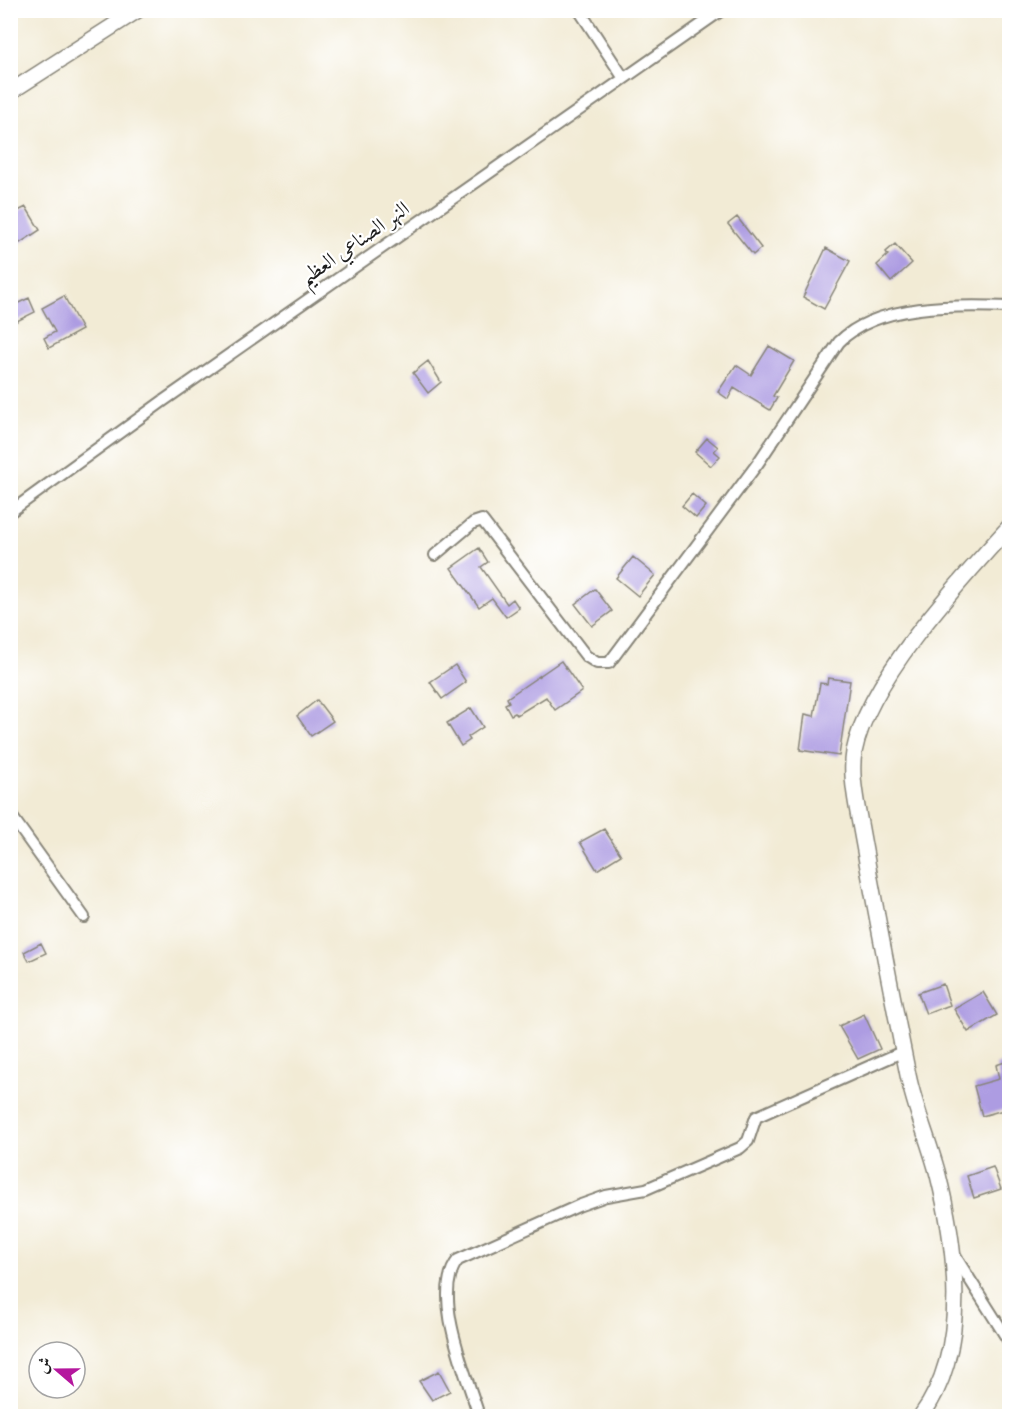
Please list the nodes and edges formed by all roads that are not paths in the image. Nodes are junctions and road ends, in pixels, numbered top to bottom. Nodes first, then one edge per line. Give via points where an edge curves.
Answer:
1 (138, 10) edge
2 (579, 10) edge
3 (722, 10) edge
4 (623, 77) junction
5 (10, 92) edge
6 (1010, 307) edge
7 (10, 512) edge
8 (1010, 526) edge
9 (435, 555) dead end
10 (10, 814) edge
11 (84, 918) dead end
12 (904, 1051) junction
13 (951, 1248) junction
14 (1010, 1343) edge
15 (479, 1416) edge
16 (921, 1416) edge

1 - 5 street
2 - 4 street
3 - 4 street, النهر الصناعي العظيم
4 - 7 street, النهر الصناعي العظيم
6 - 9 street via 968,306 876,317 849,332 758,463 609,663 597,663 586,656 482,520
8 - 12 street via 951,592 909,648 862,721 853,754 852,778
10 - 11 street
12 - 13 street via 938,1176
12 - 15 street via 756,1117 748,1141 740,1148 646,1189 578,1206 458,1260 450,1273 447,1305
13 - 14 street
13 - 16 street via 954,1299 948,1363 932,1402

